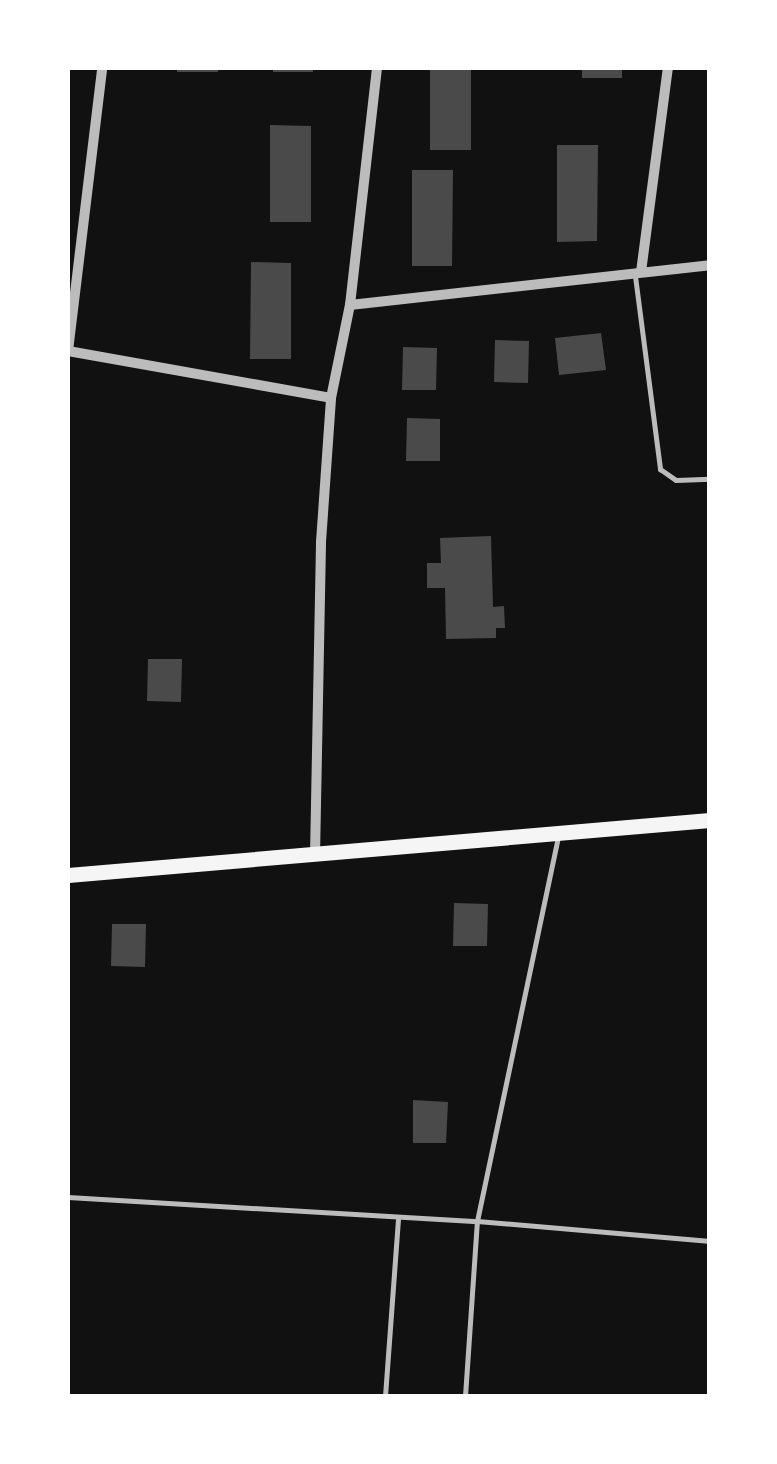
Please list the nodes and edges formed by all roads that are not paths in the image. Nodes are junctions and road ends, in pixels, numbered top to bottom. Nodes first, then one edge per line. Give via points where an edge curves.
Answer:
1 (102, 68) edge
2 (377, 68) edge
3 (668, 68) edge
4 (710, 265) edge
5 (638, 272) junction
6 (350, 304) junction
7 (68, 351) edge
8 (331, 398) junction
9 (710, 480) edge
10 (710, 820) edge
11 (559, 832) junction
12 (314, 856) junction
13 (68, 875) edge
14 (68, 1197) edge
15 (398, 1219) junction
16 (476, 1222) junction
17 (710, 1241) edge
18 (385, 1396) edge
19 (465, 1396) edge

1 - 7 street
2 - 6 street
3 - 5 street
4 - 5 street
5 - 6 street
5 - 9 lane via 660,470 676,480
6 - 8 street
7 - 8 street
8 - 12 street via 320,542
10 - 11 main road
11 - 12 main road
11 - 16 lane
12 - 13 main road
14 - 15 lane
15 - 16 lane
15 - 18 lane
16 - 17 lane
16 - 19 lane

